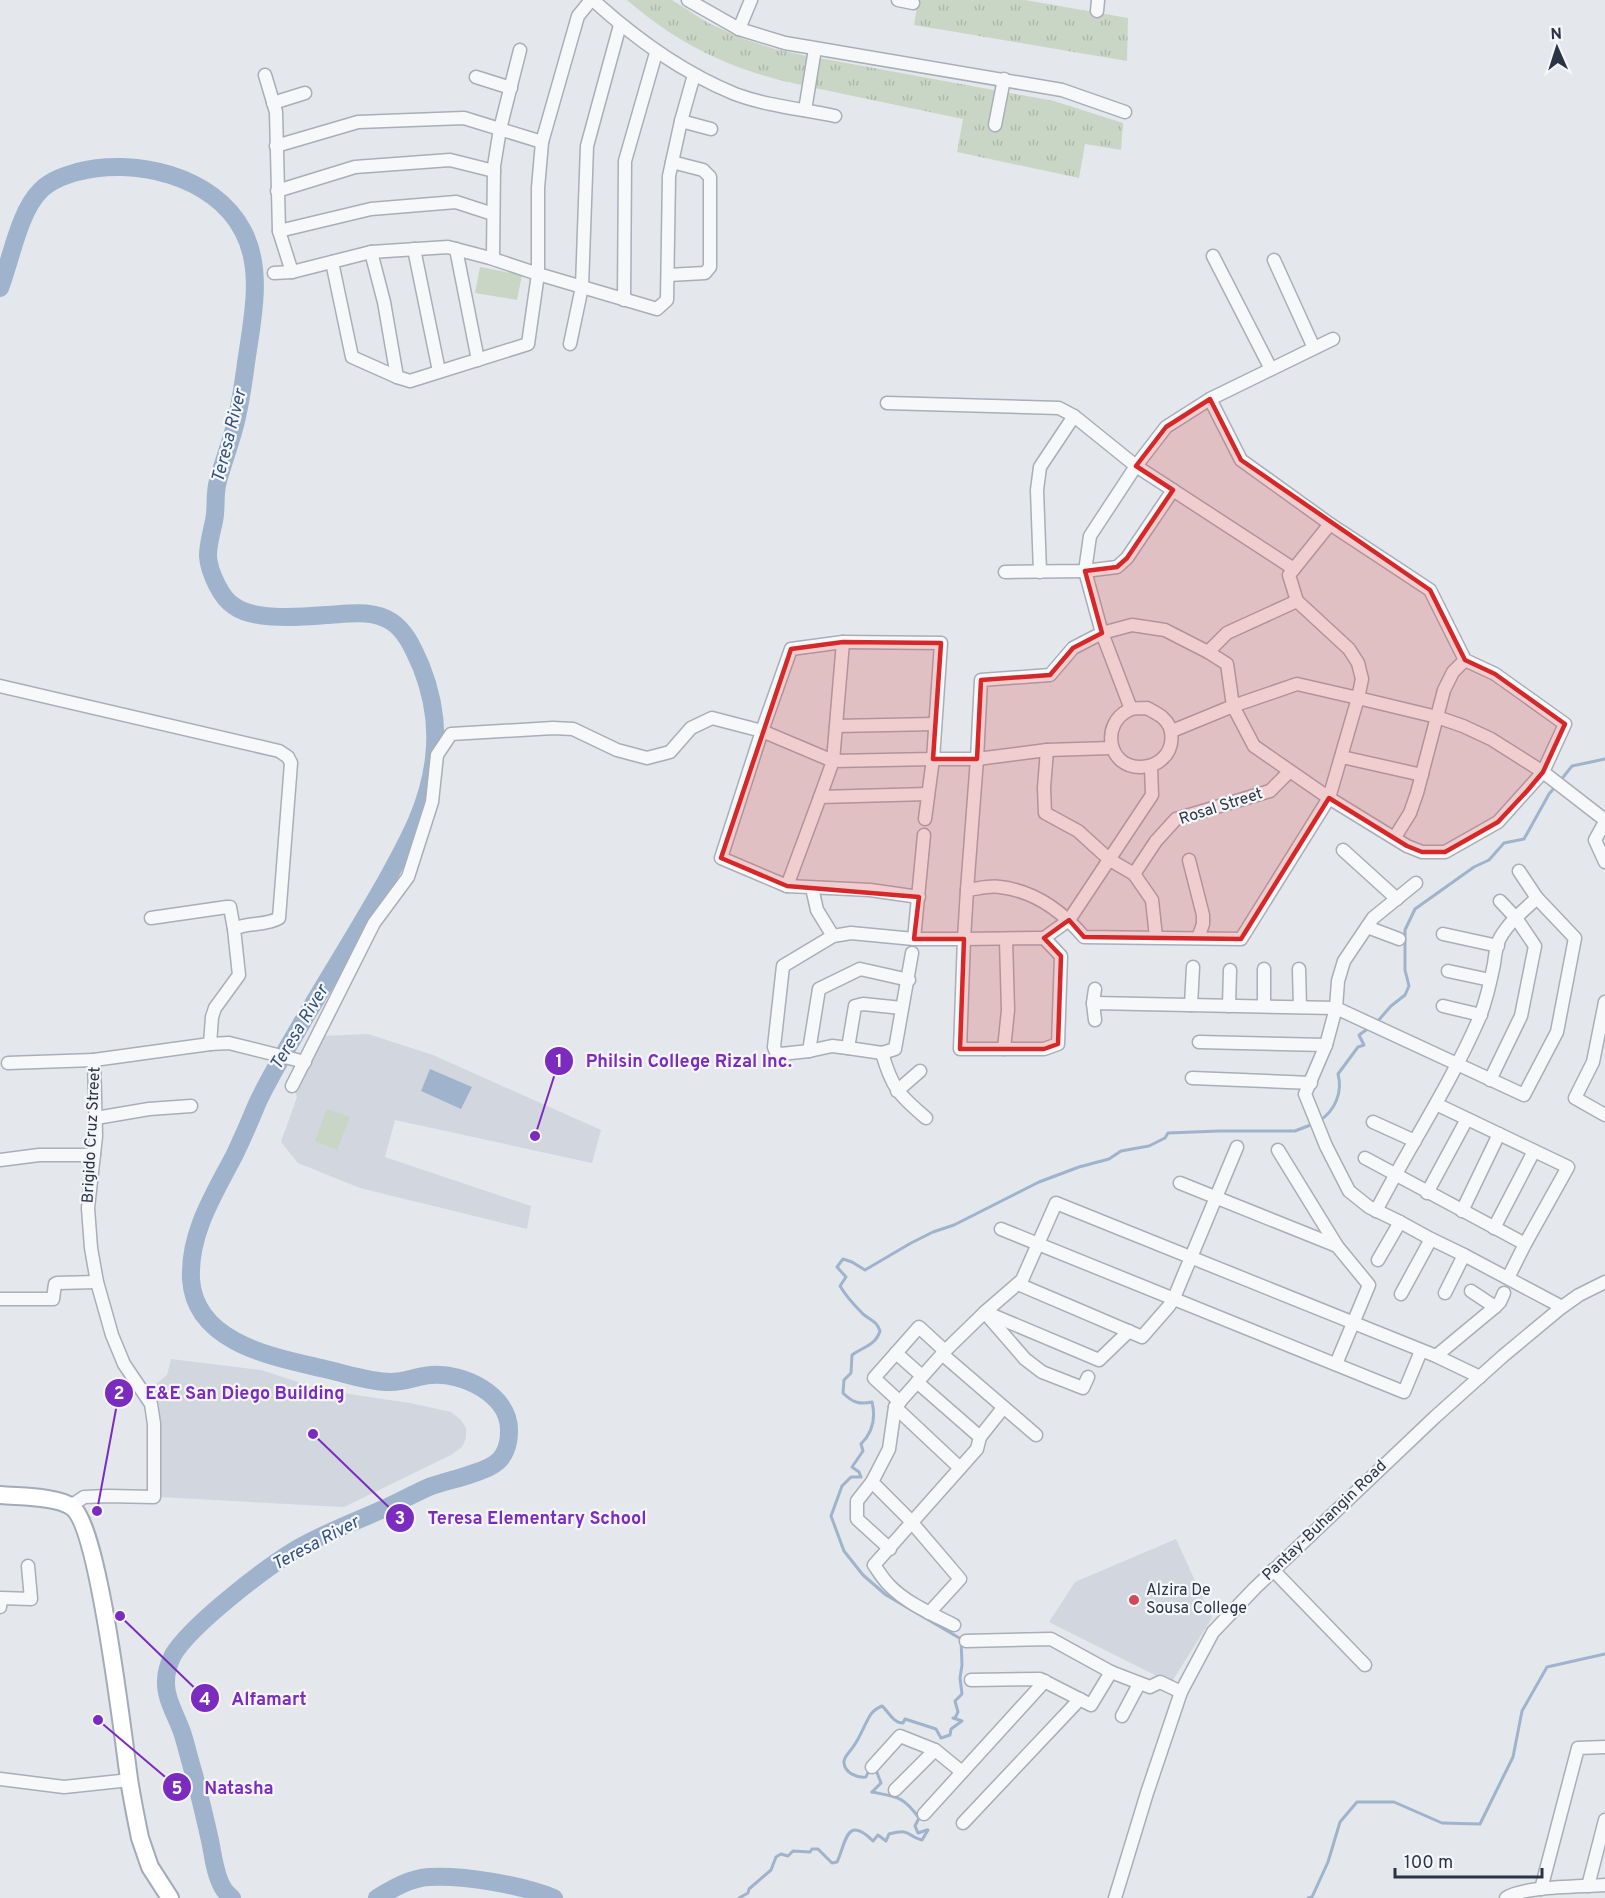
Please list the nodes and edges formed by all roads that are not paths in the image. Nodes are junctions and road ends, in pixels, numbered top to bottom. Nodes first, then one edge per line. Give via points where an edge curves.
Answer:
1 (592, 0) edge
2 (688, 0) edge
3 (751, 0) edge
4 (897, 0) edge
5 (913, 3) dead end
6 (621, 25) junction
7 (739, 29) junction
8 (815, 49) junction
9 (520, 50) dead end
10 (656, 53) junction
11 (265, 75) dead end
12 (694, 75) junction
13 (476, 77) dead end
14 (1004, 79) junction
15 (511, 88) junction
16 (305, 93) dead end
17 (273, 103) junction
18 (805, 110) junction
19 (1125, 112) dead end
20 (835, 116) dead end
21 (681, 121) junction
22 (995, 124) dead end
23 (500, 129) junction
24 (711, 129) dead end
25 (542, 142) junction
26 (276, 146) junction
27 (672, 162) junction
28 (494, 171) junction
29 (277, 191) junction
30 (493, 214) junction
31 (279, 231) junction
32 (414, 249) junction
33 (456, 249) junction
34 (372, 252) junction
35 (1213, 256) dead end
36 (493, 258) junction
37 (1274, 260) dead end
38 (332, 262) junction
39 (292, 272) junction
40 (274, 273) dead end
41 (538, 274) junction
42 (668, 275) junction
43 (582, 287) junction
44 (624, 300) junction
45 (1333, 339) dead end
46 (570, 344) dead end
47 (1314, 348) junction
48 (478, 360) junction
49 (1271, 369) junction
50 (440, 371) junction
51 (396, 377) junction
52 (1210, 399) junction
53 (887, 403) dead end
54 (1074, 416) junction
55 (1137, 466) junction
56 (1173, 490) junction
57 (1330, 524) junction
58 (1294, 569) junction
59 (1085, 571) junction
60 (1005, 572) dead end
61 (1040, 572) junction
62 (1297, 601) junction
63 (1102, 633) junction
64 (843, 642) junction
65 (1209, 652) junction
66 (1465, 660) junction
67 (0, 686) edge
68 (1358, 698) junction
69 (1233, 706) junction
70 (1131, 709) junction
71 (1437, 717) junction
72 (935, 724) junction
73 (836, 726) junction
74 (762, 731) junction
75 (1172, 731) junction
76 (1111, 748) junction
77 (1047, 750) junction
78 (1342, 757) junction
79 (933, 759) junction
80 (977, 759) junction
81 (833, 761) junction
82 (1151, 766) junction
83 (1289, 772) junction
84 (1422, 775) junction
85 (1547, 776) junction
86 (928, 794) junction
87 (820, 797) junction
88 (1329, 798) junction
89 (1605, 801) edge
90 (1594, 811) junction
91 (925, 819) dead end
92 (1605, 821) edge
93 (924, 835) dead end
94 (1395, 837) junction
95 (1342, 850) dead end
96 (1110, 860) junction
97 (1189, 860) dead end
98 (1605, 862) edge
99 (1519, 870) dead end
100 (1134, 874) junction
101 (1416, 883) dead end
102 (787, 886) junction
103 (812, 888) junction
104 (967, 890) junction
105 (919, 897) junction
106 (1538, 898) junction
107 (1397, 899) junction
108 (1500, 901) dead end
109 (151, 918) dead end
110 (1516, 918) junction
111 (1069, 920) junction
112 (1367, 927) junction
113 (234, 929) junction
114 (1443, 934) dead end
115 (833, 936) junction
116 (1044, 938) junction
117 (1156, 938) junction
118 (1198, 938) junction
119 (914, 939) junction
120 (964, 939) junction
121 (1399, 939) dead end
122 (1006, 940) junction
123 (1498, 946) junction
124 (912, 953) dead end
125 (1193, 967) dead end
126 (1264, 969) dead end
127 (1299, 969) dead end
128 (1230, 970) dead end
129 (1449, 971) dead end
130 (909, 980) junction
131 (1491, 980) junction
132 (1095, 990) dead end
133 (1605, 1002) edge
134 (1093, 1003) junction
135 (1191, 1005) junction
136 (1229, 1006) junction
137 (1264, 1006) junction
138 (1443, 1006) dead end
139 (1300, 1007) junction
140 (902, 1008) junction
141 (1336, 1008) junction
142 (1480, 1015) junction
143 (1095, 1020) dead end
144 (1199, 1042) dead end
145 (210, 1044) junction
146 (1326, 1045) junction
147 (848, 1048) junction
148 (1004, 1049) junction
149 (810, 1050) junction
150 (882, 1053) junction
151 (94, 1060) junction
152 (300, 1061) junction
153 (8, 1063) dead end
154 (1457, 1064) junction
155 (920, 1071) dead end
156 (1192, 1078) dead end
157 (1490, 1080) junction
158 (292, 1086) dead end
159 (1308, 1088) junction
160 (897, 1092) junction
161 (1436, 1104) junction
162 (190, 1106) dead end
163 (1605, 1115) edge
164 (96, 1118) junction
165 (926, 1118) dead end
166 (1467, 1119) junction
167 (1373, 1122) dead end
168 (1499, 1134) junction
169 (1414, 1141) junction
170 (1237, 1147) dead end
171 (1278, 1150) dead end
172 (1534, 1151) junction
173 (93, 1155) junction
174 (1365, 1158) dead end
175 (0, 1160) edge
176 (1395, 1173) junction
177 (1180, 1183) dead end
178 (1427, 1193) junction
179 (1216, 1197) junction
180 (1376, 1211) junction
181 (1462, 1211) junction
182 (1400, 1222) junction
183 (1494, 1228) junction
184 (1001, 1229) dead end
185 (1431, 1239) junction
186 (1038, 1244) junction
187 (1525, 1244) junction
188 (1336, 1246) junction
189 (1464, 1255) junction
190 (1191, 1258) junction
191 (1378, 1260) dead end
192 (1508, 1278) junction
193 (97, 1282) junction
194 (1605, 1282) edge
195 (1018, 1284) junction
196 (1470, 1291) dead end
197 (1445, 1293) dead end
198 (1504, 1293) dead end
199 (1401, 1294) dead end
200 (1174, 1298) junction
201 (0, 1299) edge
202 (1495, 1307) junction
203 (1562, 1307) junction
204 (985, 1312) junction
205 (1353, 1324) junction
206 (1129, 1331) junction
207 (1421, 1351) junction
208 (943, 1352) junction
209 (896, 1353) junction
210 (1436, 1356) junction
211 (1336, 1364) junction
212 (1088, 1377) dead end
213 (1480, 1377) junction
214 (920, 1379) junction
215 (897, 1405) junction
216 (1003, 1408) junction
217 (1036, 1435) dead end
218 (980, 1437) junction
219 (960, 1468) junction
220 (872, 1482) junction
221 (0, 1495) edge
222 (71, 1506) junction
223 (912, 1523) junction
224 (890, 1549) junction
225 (28, 1566) dead end
226 (1273, 1570) junction
227 (0, 1607) edge
228 (929, 1613) junction
229 (954, 1626) dead end
230 (966, 1641) dead end
231 (1365, 1665) dead end
232 (1111, 1672) junction
233 (971, 1680) dead end
234 (1045, 1681) junction
235 (1139, 1684) junction
236 (1180, 1692) junction
237 (1080, 1699) junction
238 (1122, 1716) dead end
239 (1605, 1747) edge
240 (935, 1750) junction
241 (872, 1767) dead end
242 (962, 1772) junction
243 (0, 1779) edge
244 (130, 1780) junction
245 (895, 1790) dead end
246 (924, 1814) dead end
247 (1605, 1820) edge
248 (963, 1823) dead end
249 (1605, 1885) edge
250 (1588, 1886) junction
251 (1542, 1889) junction
252 (170, 1898) edge
253 (1115, 1898) edge
254 (1506, 1898) edge

1 - 6 street
1 - 25 street via 578,16
2 - 7 street
3 - 7 street
4 - 5 street
6 - 10 street
6 - 43 street via 586,146
7 - 8 street
8 - 14 street
8 - 18 street
9 - 15 street
10 - 12 street
10 - 44 street via 625,161
11 - 17 street
12 - 18 street via 737,94
12 - 21 street
13 - 15 street
14 - 19 street via 1062,90
14 - 22 street
15 - 23 street
16 - 17 street
17 - 26 street
18 - 20 street
21 - 24 street
21 - 27 street
23 - 25 street
23 - 26 street via 464,118 357,122
23 - 28 street
25 - 41 street via 537,188
26 - 29 street
27 - 42 street
27 - 42 street via 703,170 710,177 710,267 705,273
28 - 29 street via 450,160 356,167
28 - 30 street
29 - 31 street
30 - 31 street via 456,202 371,209
30 - 36 street
31 - 39 street
32 - 33 street
32 - 34 street
32 - 50 street
33 - 36 street
33 - 48 street
34 - 38 street
34 - 51 street
35 - 49 street
36 - 41 street
37 - 47 street
38 - 39 street
38 - 51 street via 352,357
39 - 40 street
41 - 43 street
41 - 48 street via 528,344
42 - 44 street via 667,300 657,309
43 - 44 street
43 - 46 street
45 - 47 street
47 - 49 street
48 - 50 street
49 - 52 street
50 - 51 street via 410,381
52 - 55 street via 1166,427
52 - 57 street via 1241,460
53 - 54 street via 1059,408
54 - 55 street
54 - 61 street via 1040,467
55 - 56 street
55 - 59 street via 1090,536
56 - 58 street
56 - 59 street via 1118,567
57 - 58 street
57 - 66 street via 1430,590
58 - 62 street via 1289,575
59 - 61 street
59 - 63 street
60 - 61 street
62 - 65 street via 1227,633
62 - 68 street via 1349,649 1358,663 1362,679
63 - 65 street via 1132,625 1165,630
63 - 70 street
63 - 80 street via 1073,648 1050,675 981,680
64 - 72 street via 941,643
64 - 73 street
64 - 74 street via 791,650
65 - 69 street via 1227,664
66 - 71 street via 1444,690
66 - 85 street via 1495,674 1565,724
67 - 113 street via 279,750 288,757 291,770 279,918
68 - 69 street via 1297,684
68 - 71 street
68 - 78 street
69 - 75 street
69 - 83 street via 1254,746
70 - 75 street via 1148,708 1164,718
70 - 76 street via 1118,718 1111,731
71 - 84 street
71 - 85 street via 1491,739
72 - 73 street
72 - 79 street
73 - 81 street
74 - 81 street
74 - 102 street via 721,858
74 - 152 street via 712,718 691,728 670,752 647,758 617,750 573,729 451,734 438,755 432,802 408,877 374,923
75 - 82 street via 1171,746 1164,758
76 - 77 street
76 - 82 street via 1120,761 1133,767
77 - 80 street
77 - 96 street via 1045,813 1078,831
78 - 84 street
78 - 88 street
79 - 80 street
79 - 81 street
79 - 86 street
80 - 104 street
81 - 87 street
82 - 96 street via 1152,795
83 - 88 street
83 - 100 street, Rosal Street via 1270,791 1176,819
84 - 94 street via 1410,813
85 - 90 street
85 - 94 street via 1498,822 1445,852 1422,852
86 - 87 street
86 - 91 street
87 - 102 street
88 - 94 street
88 - 118 street via 1241,939
89 - 90 street
90 - 92 street
92 - 98 street via 1595,840
93 - 105 street
95 - 107 street
96 - 100 street
96 - 111 street
97 - 118 street via 1203,915
99 - 106 street
100 - 117 street via 1152,900
101 - 107 street
102 - 103 street
103 - 105 street
103 - 115 street via 817,910
104 - 111 street via 998,886 1031,894
104 - 120 street
105 - 119 street
106 - 110 street
106 - 157 street via 1575,938 1557,1032 1524,1095
107 - 112 street
108 - 110 street
109 - 113 street via 227,907
110 - 123 street
110 - 157 street via 1535,946 1521,1016
111 - 116 street
111 - 117 street via 1084,937
112 - 121 street
112 - 141 street via 1344,961
113 - 145 street via 239,975 215,1008
114 - 123 street
115 - 119 street via 851,933
115 - 149 street via 783,966 774,1047 781,1054
116 - 122 street
116 - 148 street via 1061,956 1058,1044
117 - 118 street
119 - 120 street
120 - 122 street
120 - 148 street via 960,1049
122 - 148 street via 1008,1010
123 - 131 street
124 - 130 street
125 - 135 street
126 - 137 street
127 - 139 street
128 - 136 street
129 - 131 street
130 - 140 street
130 - 149 street via 860,969 819,989
131 - 142 street
132 - 134 street
133 - 163 street via 1593,1062 1575,1098
134 - 135 street
134 - 143 street
135 - 136 street
136 - 137 street
137 - 139 street
138 - 142 street
139 - 141 street
140 - 147 street via 855,1006
140 - 150 street via 895,1049
141 - 146 street
141 - 154 street
142 - 154 street
144 - 146 street
145 - 151 street, Brigido Cruz Street
145 - 152 street, Brigido Cruz Street via 229,1043
146 - 159 street
147 - 149 street
147 - 150 street
150 - 160 street
151 - 153 street
151 - 164 street, Brigido Cruz Street
152 - 158 street
154 - 157 street
154 - 161 street
155 - 160 street
156 - 159 street
159 - 180 street via 1326,1146 1349,1191
160 - 165 street
161 - 166 street
161 - 169 street
162 - 164 street
164 - 173 street, Brigido Cruz Street
166 - 168 street
166 - 178 street
167 - 169 street
168 - 172 street
168 - 181 street
169 - 176 street
170 - 179 street
171 - 188 street
172 - 183 street
172 - 187 street via 1568,1167
173 - 175 street
173 - 193 street, Brigido Cruz Street via 88,1208
174 - 176 street
176 - 178 street
176 - 180 street
177 - 179 street
178 - 181 street
179 - 188 street
179 - 190 street
180 - 182 street
181 - 183 street
182 - 185 street
182 - 191 street
183 - 187 street
184 - 186 street
185 - 189 street
185 - 199 street
186 - 190 street via 1056,1203
186 - 195 street
186 - 200 street
187 - 192 street
188 - 205 street via 1369,1285
189 - 192 street
189 - 197 street
190 - 200 street
190 - 205 street
192 - 203 street
193 - 201 street via 57,1283 53,1299
193 - 222 street, Brigido Cruz Street via 124,1364 152,1404 154,1497 84,1497
194 - 203 street, Pantay-Buhangin Road
195 - 204 street
195 - 206 street
196 - 202 street
198 - 202 street
200 - 206 street via 1143,1336
200 - 211 street
202 - 210 street
203 - 213 street, Pantay-Buhangin Road
204 - 206 street via 1100,1359
204 - 208 street
204 - 212 street via 1025,1359 1042,1372 1083,1388
205 - 207 street
205 - 211 street
207 - 210 street
207 - 211 street via 1404,1392
208 - 209 street via 920,1327
208 - 214 street
208 - 216 street
209 - 214 street
209 - 215 street via 874,1378
210 - 213 street
213 - 226 street, Pantay-Buhangin Road
214 - 215 street
214 - 218 street
215 - 219 street
215 - 220 street via 889,1449
216 - 217 street
216 - 218 street
218 - 219 street via 977,1449
219 - 223 street
220 - 223 street
220 - 224 street via 857,1501 857,1520
221 - 222 main road
222 - 244 main road via 79,1515 89,1544 106,1617
223 - 224 street
223 - 228 street via 960,1579
224 - 228 street via 874,1565 888,1585
225 - 227 street via 31,1599 1,1598
226 - 231 street
226 - 236 street, Pantay-Buhangin Road via 1213,1632
228 - 229 street
230 - 232 street via 1051,1639
232 - 235 street
232 - 237 street via 1091,1705
233 - 234 street
234 - 237 street
234 - 242 street
235 - 236 street via 1150,1688 1160,1682
235 - 238 street
236 - 253 street, Pantay-Buhangin Road
237 - 248 street
239 - 251 street via 1578,1748
240 - 241 street via 900,1736
240 - 242 street
240 - 245 street
242 - 246 street
243 - 244 street via 64,1787
244 - 252 main road via 145,1854
247 - 250 street
249 - 250 street
250 - 251 street
251 - 254 street

